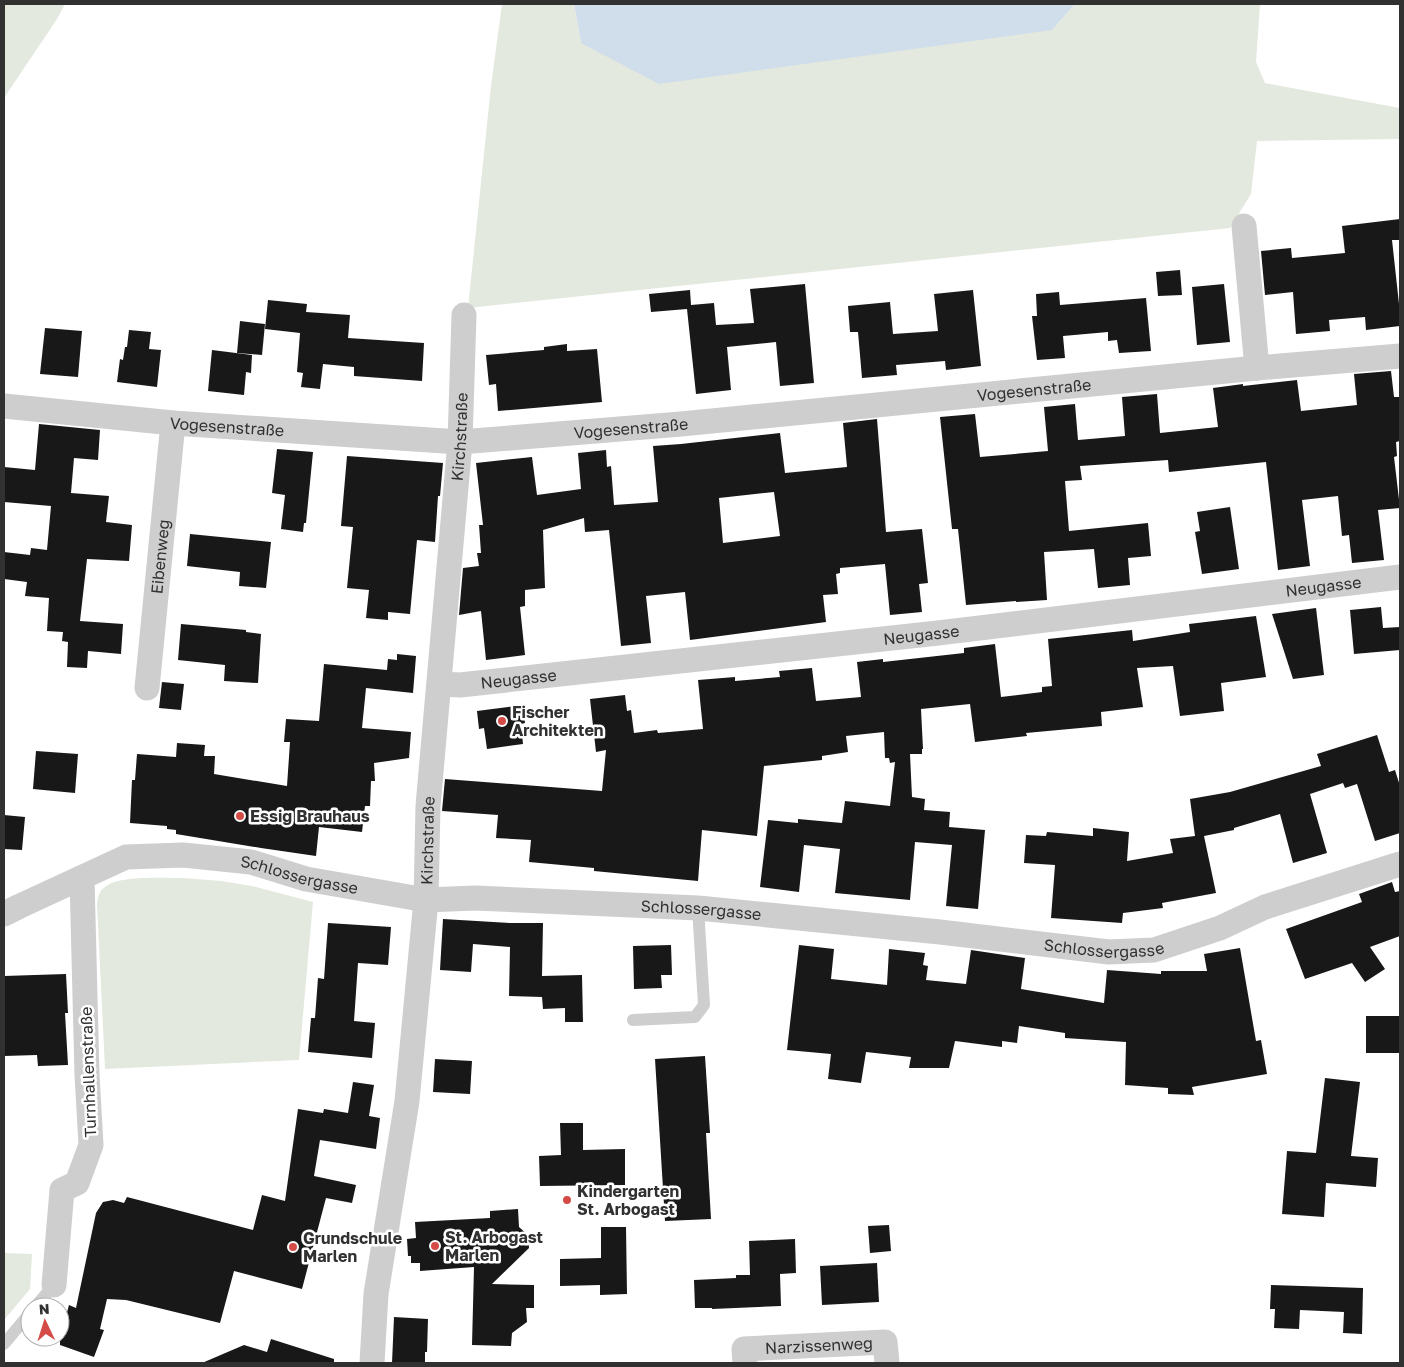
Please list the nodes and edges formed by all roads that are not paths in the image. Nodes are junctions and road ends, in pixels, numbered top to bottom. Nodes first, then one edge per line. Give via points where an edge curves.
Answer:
1 (1244, 226) dead end
2 (464, 315) dead end
3 (1400, 356) edge
4 (1257, 368) junction
5 (4, 406) edge
6 (172, 423) junction
7 (460, 442) junction
8 (1400, 578) edge
9 (440, 684) junction
10 (148, 688) dead end
11 (1400, 864) edge
12 (82, 878) junction
13 (426, 900) junction
14 (698, 908) junction
15 (4, 914) edge
16 (633, 1020) dead end
17 (54, 1285) joint
18 (44, 1297) edge
19 (20, 1325) edge
20 (4, 1344) edge
21 (372, 1363) edge
22 (745, 1363) edge
23 (887, 1363) edge

1 - 4 street
2 - 7 street, Kirchstraße
3 - 4 street, Vogesenstraße
4 - 7 street, Vogesenstraße via 681,424
5 - 6 street, Vogesenstraße
6 - 7 street, Vogesenstraße
6 - 10 street, Eibenweg
7 - 9 street, Kirchstraße
8 - 9 street, Neugasse via 928,634 460,685
9 - 13 street, Kirchstraße via 428,806
11 - 14 street, Schlossergasse via 1265,907 1220,928 1154,950 1109,952
12 - 13 street, Schlossergasse via 126,857 183,855 251,862 306,880
12 - 15 street, Schlossergasse
12 - 17 street, Turnhallenstraße via 91,1145 77,1183 62,1190
13 - 14 street, Schlossergasse via 475,898
13 - 21 street, Kirchstraße via 407,1101 376,1294
14 - 16 lane via 704,1005 695,1017
17 - 18 lane
19 - 20 lane
22 - 23 street, Narzissenweg via 744,1349 885,1342

